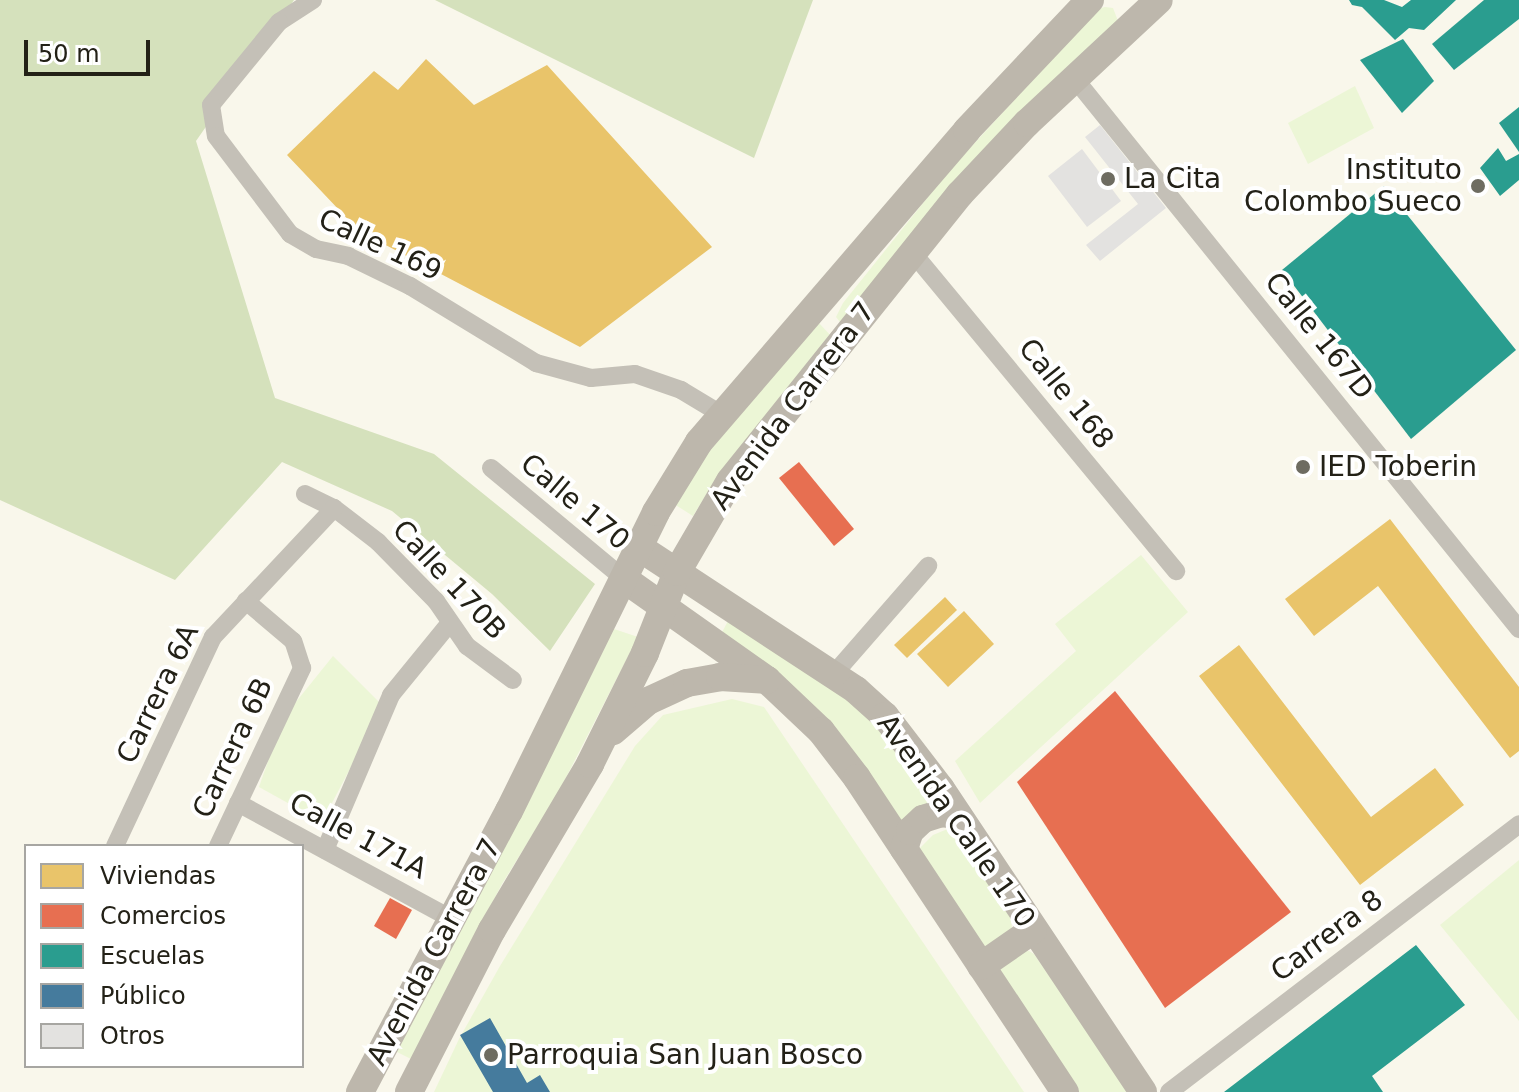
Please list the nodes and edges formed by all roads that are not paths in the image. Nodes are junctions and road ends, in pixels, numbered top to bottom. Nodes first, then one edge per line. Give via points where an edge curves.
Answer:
1 (313, 0) edge
2 (1090, 0) edge
3 (1148, 4) edge
4 (1075, 79) junction
5 (913, 253) junction
6 (824, 297) junction
7 (851, 329) junction
8 (721, 414) junction
9 (491, 468) dead end
10 (305, 494) dead end
11 (334, 508) junction
12 (640, 548) junction
13 (928, 566) dead end
14 (1176, 571) dead end
15 (677, 572) junction
16 (624, 579) junction
17 (246, 601) junction
18 (662, 606) junction
19 (449, 624) junction
20 (1519, 629) edge
21 (833, 675) junction
22 (513, 680) dead end
23 (767, 680) junction
24 (601, 743) junction
25 (238, 803) junction
26 (958, 815) junction
27 (1519, 824) edge
28 (116, 844) edge
29 (219, 844) edge
30 (904, 849) junction
31 (325, 850) junction
32 (450, 918) junction
33 (1033, 930) junction
34 (981, 966) junction
35 (374, 1065) junction
36 (411, 1087) edge
37 (360, 1092) edge
38 (1065, 1092) edge
39 (1143, 1092) edge
40 (1169, 1092) edge

1 - 8 street, Calle 169 via 279,22 211,105 216,136 290,234 410,286 536,363 591,378 635,374 681,390
2 - 6 main road, Avenida Carrera 7 via 977,119
3 - 4 main road, Avenida Carrera 7
4 - 5 main road, Avenida Carrera 7 via 980,172
4 - 20 street, Calle 167D
5 - 7 main road, Avenida Carrera 7
5 - 14 street, Calle 168
6 - 7 main road via 825,318
6 - 8 main road, Avenida Carrera 7
7 - 15 main road, Avenida Carrera 7 via 730,481
8 - 12 main road, Avenida Carrera 7 via 680,470
9 - 16 street, Calle 170
10 - 11 street, Calle 170B
11 - 17 street, Carrera 6A
11 - 19 street, Calle 170B via 378,542 436,601
12 - 15 main road, Avenida Calle 170
12 - 16 main road, Avenida Carrera 7
13 - 21 street
15 - 18 main road, Avenida Carrera 7
15 - 21 main road, Avenida Calle 170
16 - 18 main road, Avenida Calle 170
16 - 32 main road, Avenida Carrera 7
17 - 25 street, Carrera 6B via 293,641 302,664
17 - 28 street, Carrera 6A via 213,637
18 - 23 main road, Avenida Calle 170
18 - 24 main road, Avenida Carrera 7
19 - 22 street, Calle 170B via 478,657
19 - 31 street via 391,695
21 - 26 main road, Avenida Calle 170 via 895,727
23 - 24 main road via 720,677 666,690
23 - 30 main road, Avenida Calle 170 via 840,754
24 - 36 main road, Avenida Carrera 7 via 492,930
25 - 29 street, Carrera 6B
25 - 31 street, Calle 171A
26 - 30 main road via 923,819 910,831
26 - 33 main road, Avenida Calle 170
27 - 40 street, Carrera 8
30 - 34 main road, Avenida Calle 170
31 - 32 street, Calle 171A
32 - 35 main road, Avenida Carrera 7
33 - 34 main road
33 - 39 main road, Avenida Calle 170
34 - 38 main road, Avenida Calle 170
35 - 36 main road
35 - 37 main road, Avenida Carrera 7

